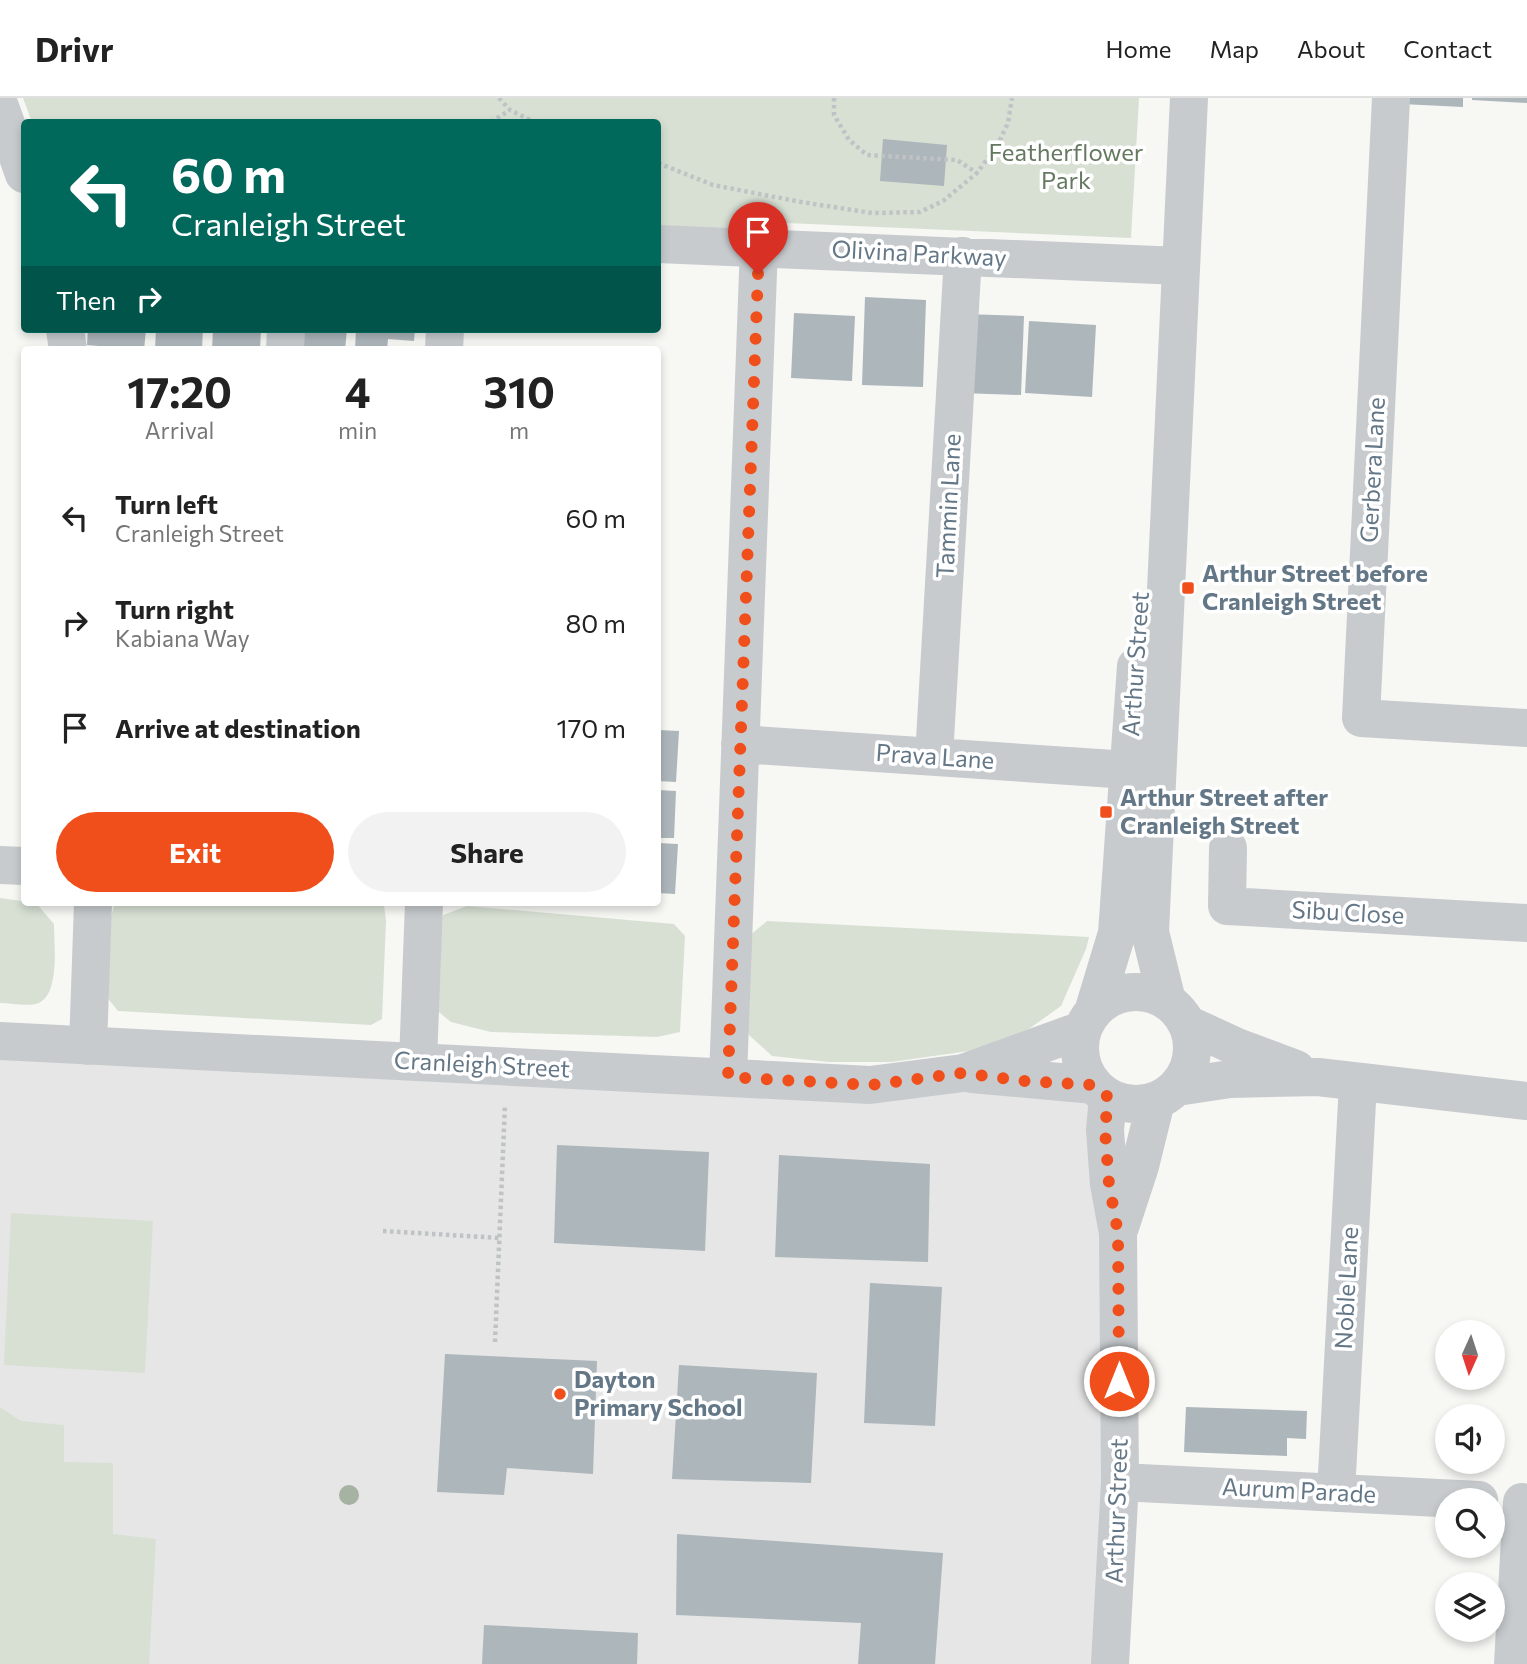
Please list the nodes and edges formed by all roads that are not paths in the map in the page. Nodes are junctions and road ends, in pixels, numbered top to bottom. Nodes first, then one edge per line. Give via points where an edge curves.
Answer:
1 (1189, 98) edge
2 (1391, 98) edge
3 (0, 107) edge
4 (21, 166) edge
5 (661, 244) edge
6 (759, 246) junction
7 (963, 256) junction
8 (1180, 266) junction
9 (1177, 317) junction
10 (1527, 728) edge
11 (740, 744) junction
12 (934, 757) junction
13 (1129, 770) junction
14 (1228, 848) dead end
15 (0, 865) edge
16 (21, 866) edge
17 (93, 906) edge
18 (424, 906) edge
19 (1527, 923) edge
20 (1177, 1012) junction
21 (1088, 1020) junction
22 (0, 1041) edge
23 (88, 1046) junction
24 (418, 1062) junction
25 (963, 1073) junction
26 (728, 1077) junction
27 (1318, 1077) junction
28 (1358, 1083) junction
29 (1101, 1091) junction
30 (1167, 1094) junction
31 (1527, 1101) edge
32 (1118, 1233) junction
33 (1120, 1482) junction
34 (1336, 1493) junction
35 (1435, 1498) edge
36 (1514, 1501) edge
37 (1110, 1664) edge
38 (1513, 1664) edge

1 - 8 street, Arthur Street
2 - 10 street, Gerbera Lane via 1361,718
3 - 4 street
5 - 6 street, Olivina Parkway
6 - 7 street, Olivina Parkway
6 - 11 street
7 - 8 street, Olivina Parkway
7 - 12 street, Tammin Lane
8 - 9 street, Arthur Street
9 - 13 street, Arthur Street via 1153,421
9 - 20 street, Arthur Street via 1150,932
11 - 12 street, Prava Lane
11 - 26 street
12 - 13 street, Prava Lane
13 - 21 street, Arthur Street via 1117,933
14 - 19 street, Sibu Close via 1227,906
15 - 16 street
17 - 23 street
18 - 24 street
20 - 21 street via 1149,993 1130,992 1110,998
20 - 27 street via 1237,1047
20 - 30 street via 1192,1057 1184,1078
21 - 25 street, Cranleigh Street
21 - 29 street via 1079,1053 1086,1076
22 - 23 street, Cranleigh Street
23 - 24 street, Cranleigh Street
24 - 26 street, Cranleigh Street
25 - 26 street, Cranleigh Street via 870,1085
25 - 29 street, Cranleigh Street
27 - 28 street
27 - 30 street via 1230,1079
28 - 31 street
28 - 34 street, Noble Lane
29 - 30 street via 1132,1104
29 - 32 street, Arthur Street
30 - 32 street, Arthur Street
32 - 33 street, Arthur Street
33 - 34 street, Aurum Parade
33 - 37 street, Arthur Street
34 - 35 street, Aurum Parade
36 - 38 street

